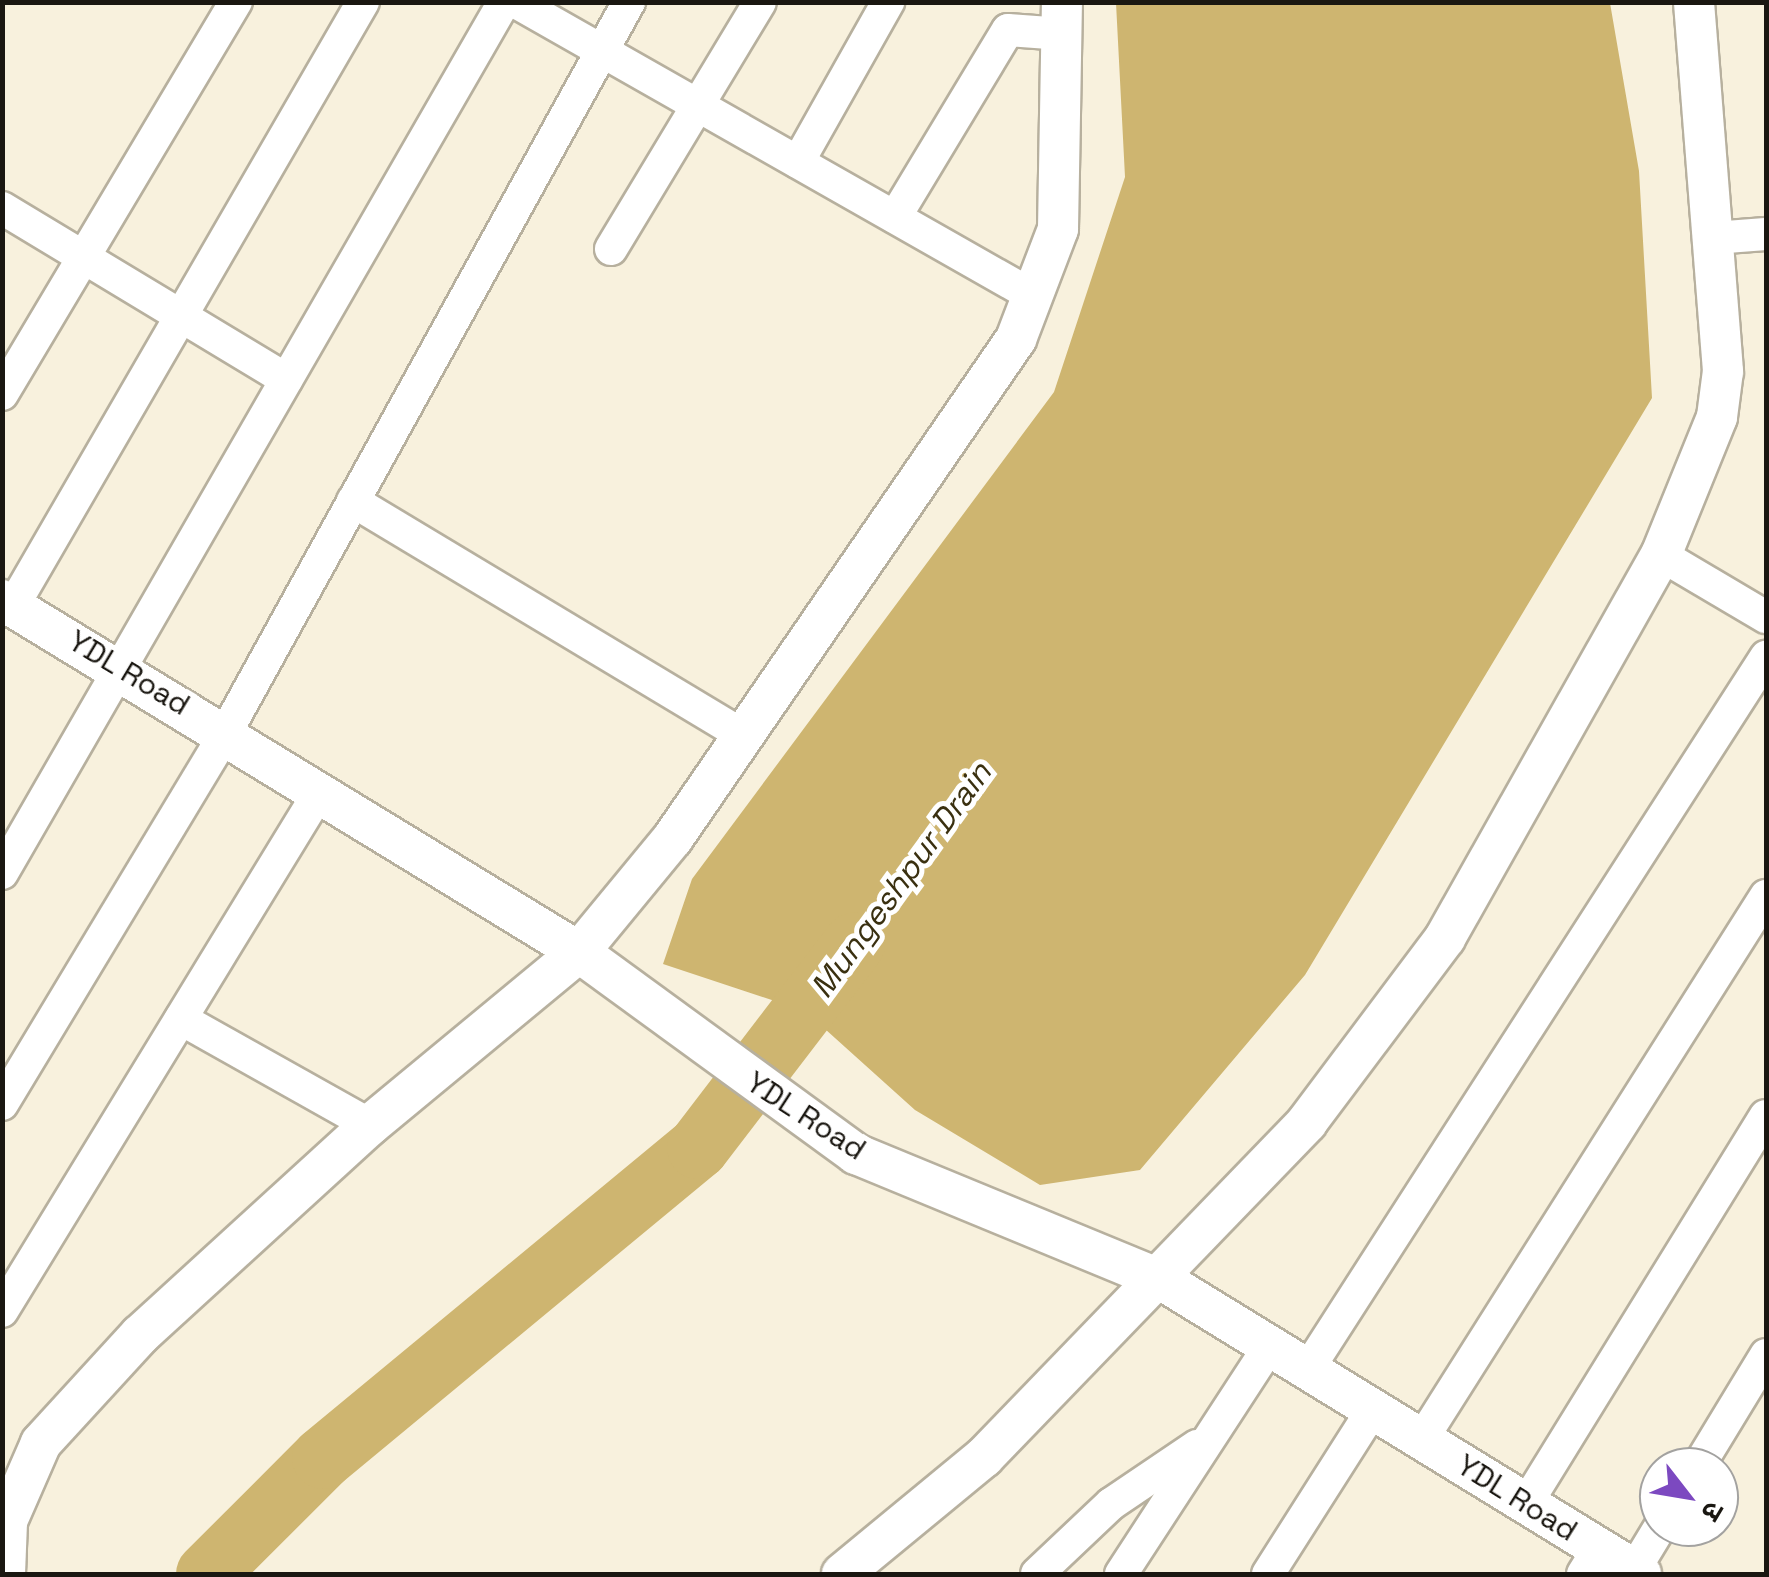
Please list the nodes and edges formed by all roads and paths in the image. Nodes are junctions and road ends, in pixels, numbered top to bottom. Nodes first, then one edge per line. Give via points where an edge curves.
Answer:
1 (236, 2) edge
2 (362, 2) edge
3 (504, 2) edge
4 (516, 2) edge
5 (629, 2) edge
6 (760, 2) edge
7 (888, 2) edge
8 (1694, 2) edge
9 (1062, 18) edge
10 (599, 52) junction
11 (699, 106) junction
12 (798, 162) junction
13 (2, 208) edge
14 (895, 218) junction
15 (1766, 234) edge
16 (1714, 238) junction
17 (611, 249) dead end
18 (84, 258) junction
19 (1035, 297) junction
20 (180, 317) junction
21 (286, 380) junction
22 (2, 394) edge
23 (353, 501) junction
24 (1661, 555) junction
25 (8, 603) edge
26 (1766, 617) edge
27 (1766, 657) edge
28 (121, 667) junction
29 (226, 732) junction
30 (744, 736) junction
31 (320, 790) junction
32 (2, 873) edge
33 (1766, 896) edge
34 (579, 952) junction
35 (181, 1019) junction
36 (2, 1104) edge
37 (1766, 1116) edge
38 (370, 1126) junction
39 (1162, 1280) junction
40 (2, 1312) edge
41 (1270, 1345) junction
42 (1766, 1356) edge
43 (1308, 1368) junction
44 (1373, 1409) junction
45 (1422, 1439) junction
46 (1206, 1441) junction
47 (1710, 1447) edge
48 (1526, 1504) junction
49 (7, 1505) edge
50 (1650, 1547) edge
51 (1591, 1561) edge
52 (1638, 1572) edge
53 (5, 1574) edge
54 (842, 1574) edge
55 (1037, 1574) edge
56 (1120, 1574) edge
57 (1268, 1574) edge

1 - 18 street
2 - 20 street
3 - 21 street
4 - 10 street
5 - 10 street
6 - 11 street
7 - 12 street
8 - 16 street
9 - 14 street via 1008,30
9 - 19 street via 1061,206
10 - 11 street
10 - 23 street
11 - 12 street
11 - 17 street
12 - 14 street
13 - 18 street
14 - 19 street
15 - 16 street
16 - 24 street via 1721,396
18 - 20 street
18 - 22 street
19 - 30 street via 1016,339
20 - 21 street
20 - 25 street
21 - 28 street
23 - 29 street
23 - 30 street
24 - 26 street
24 - 39 street via 1426,968 1290,1142
25 - 28 street, YDL Road
27 - 43 street
28 - 29 street, YDL Road
28 - 32 street
29 - 31 street, YDL Road
29 - 36 street
30 - 34 street
31 - 34 street, YDL Road
31 - 35 street
33 - 45 street
34 - 38 street
34 - 39 street, YDL Road via 856,1154
35 - 38 street
35 - 40 street
37 - 48 street
38 - 49 street via 140,1335 41,1444
39 - 41 street, YDL Road
39 - 54 street via 984,1457
41 - 43 street, YDL Road
41 - 46 street
42 - 47 street
43 - 44 street, YDL Road
44 - 45 street, YDL Road
44 - 57 street
45 - 48 street, YDL Road
46 - 55 street via 1111,1504
46 - 56 street
48 - 51 street, YDL Road
49 - 53 street
50 - 52 street
51 - 52 street, YDL Road

